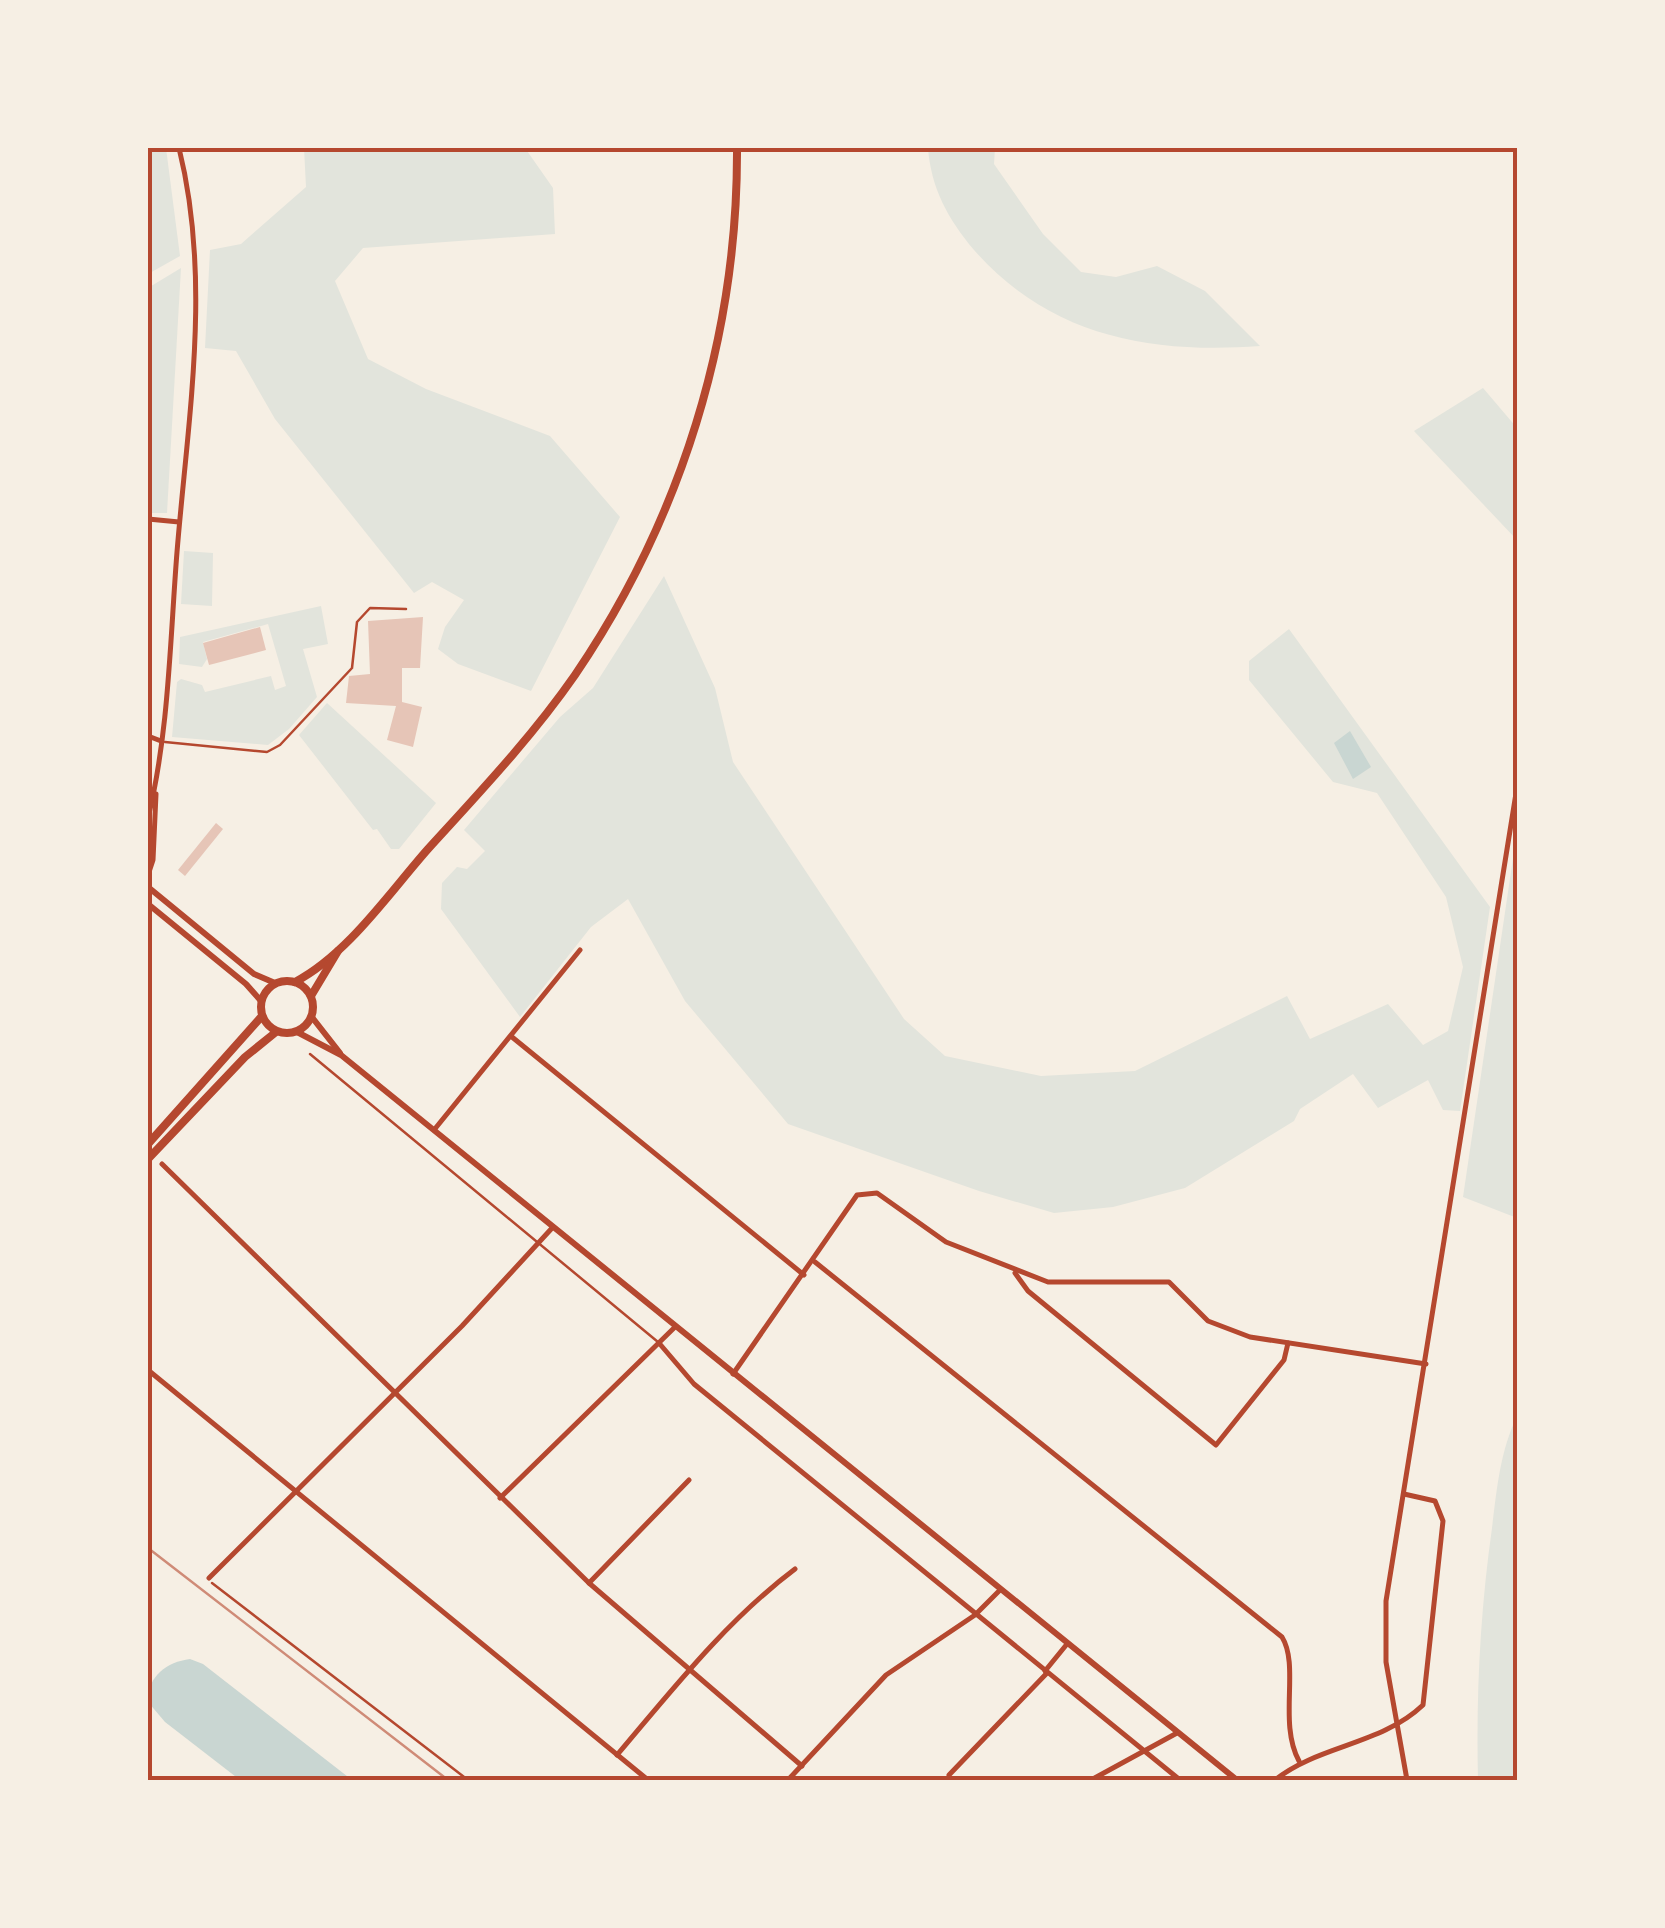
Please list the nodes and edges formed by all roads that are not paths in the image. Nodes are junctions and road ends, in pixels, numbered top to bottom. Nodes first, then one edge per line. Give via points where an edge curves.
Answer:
1 (179, 148) edge
2 (737, 148) edge
3 (148, 520) edge
4 (180, 522) junction
5 (406, 609) dead end
6 (148, 736) edge
7 (162, 741) junction
8 (1518, 781) edge
9 (156, 786) junction
10 (148, 818) edge
11 (148, 876) edge
12 (148, 888) edge
13 (148, 904) edge
14 (340, 947) junction
15 (580, 950) dead end
16 (295, 982) junction
17 (275, 984) junction
18 (310, 996) junction
19 (260, 1000) junction
20 (262, 1016) junction
21 (311, 1016) junction
22 (276, 1032) junction
23 (297, 1032) junction
24 (512, 1037) junction
25 (310, 1054) dead end
26 (340, 1054) junction
27 (434, 1130) junction
28 (148, 1144) edge
29 (148, 1159) edge
30 (162, 1164) dead end
31 (552, 1227) junction
32 (540, 1242) junction
33 (814, 1261) junction
34 (1013, 1271) junction
35 (804, 1275) junction
36 (676, 1327) junction
37 (1288, 1343) junction
38 (659, 1344) junction
39 (1426, 1364) junction
40 (148, 1370) edge
41 (734, 1374) junction
42 (395, 1393) junction
43 (689, 1480) dead end
44 (298, 1490) junction
45 (1403, 1494) junction
46 (500, 1498) junction
47 (796, 1568) dead end
48 (209, 1578) road end
49 (588, 1583) junction
50 (1000, 1590) junction
51 (975, 1614) junction
52 (1066, 1644) junction
53 (690, 1670) junction
54 (1046, 1672) junction
55 (1398, 1726) junction
56 (1176, 1733) junction
57 (1146, 1752) junction
58 (617, 1756) junction
59 (1299, 1761) junction
60 (802, 1766) junction
61 (949, 1775) dead end
62 (648, 1780) edge
63 (788, 1780) edge
64 (1091, 1780) edge
65 (1180, 1780) edge
66 (1236, 1780) edge
67 (1275, 1780) edge
68 (1407, 1780) edge

1 - 4 street via 197,290
2 - 14 main road via 731,262 712,368 678,480 640,564 554,704
3 - 4 street
4 - 7 street
5 - 7 lane via 370,608 356,622 352,668 280,745 267,752
6 - 7 street
7 - 9 street
8 - 39 street
9 - 10 street
9 - 11 street
12 - 17 street
13 - 19 street
14 - 16 main road
14 - 18 main road
15 - 24 street
16 - 17 main road
16 - 18 main road
17 - 19 main road
18 - 21 main road
19 - 20 main road
20 - 22 main road
20 - 28 main road
21 - 23 main road
21 - 26 street
22 - 23 main road
22 - 29 main road
23 - 26 street
24 - 27 street
24 - 35 street
25 - 32 lane
26 - 27 street
27 - 31 street
30 - 42 street
31 - 32 street
31 - 36 street
32 - 38 lane
32 - 42 street
33 - 34 street via 867,1191 946,1242
33 - 35 street
33 - 59 street via 1282,1637 1290,1657 1287,1710
34 - 37 street via 1048,1282 1169,1282 1208,1321
34 - 37 street via 1028,1291 1216,1445 1284,1360
35 - 41 street
36 - 38 street
36 - 41 street
37 - 39 street
38 - 46 street
38 - 51 street via 694,1384
39 - 45 street
40 - 44 street
41 - 50 street
42 - 44 street
42 - 46 street
43 - 49 street
44 - 48 street
44 - 58 street
45 - 55 street via 1385,1630
45 - 55 street via 1435,1501 1442,1521 1426,1691 1422,1705
46 - 49 street
47 - 53 street
49 - 53 street
50 - 51 street
50 - 52 street
51 - 54 street
51 - 60 street via 886,1675
52 - 54 street
52 - 56 street
53 - 58 street
53 - 60 street
54 - 57 street
54 - 61 street
55 - 59 street
55 - 68 street
56 - 57 street
56 - 66 street
57 - 64 street
57 - 65 street
58 - 62 street
59 - 67 street
60 - 63 street

